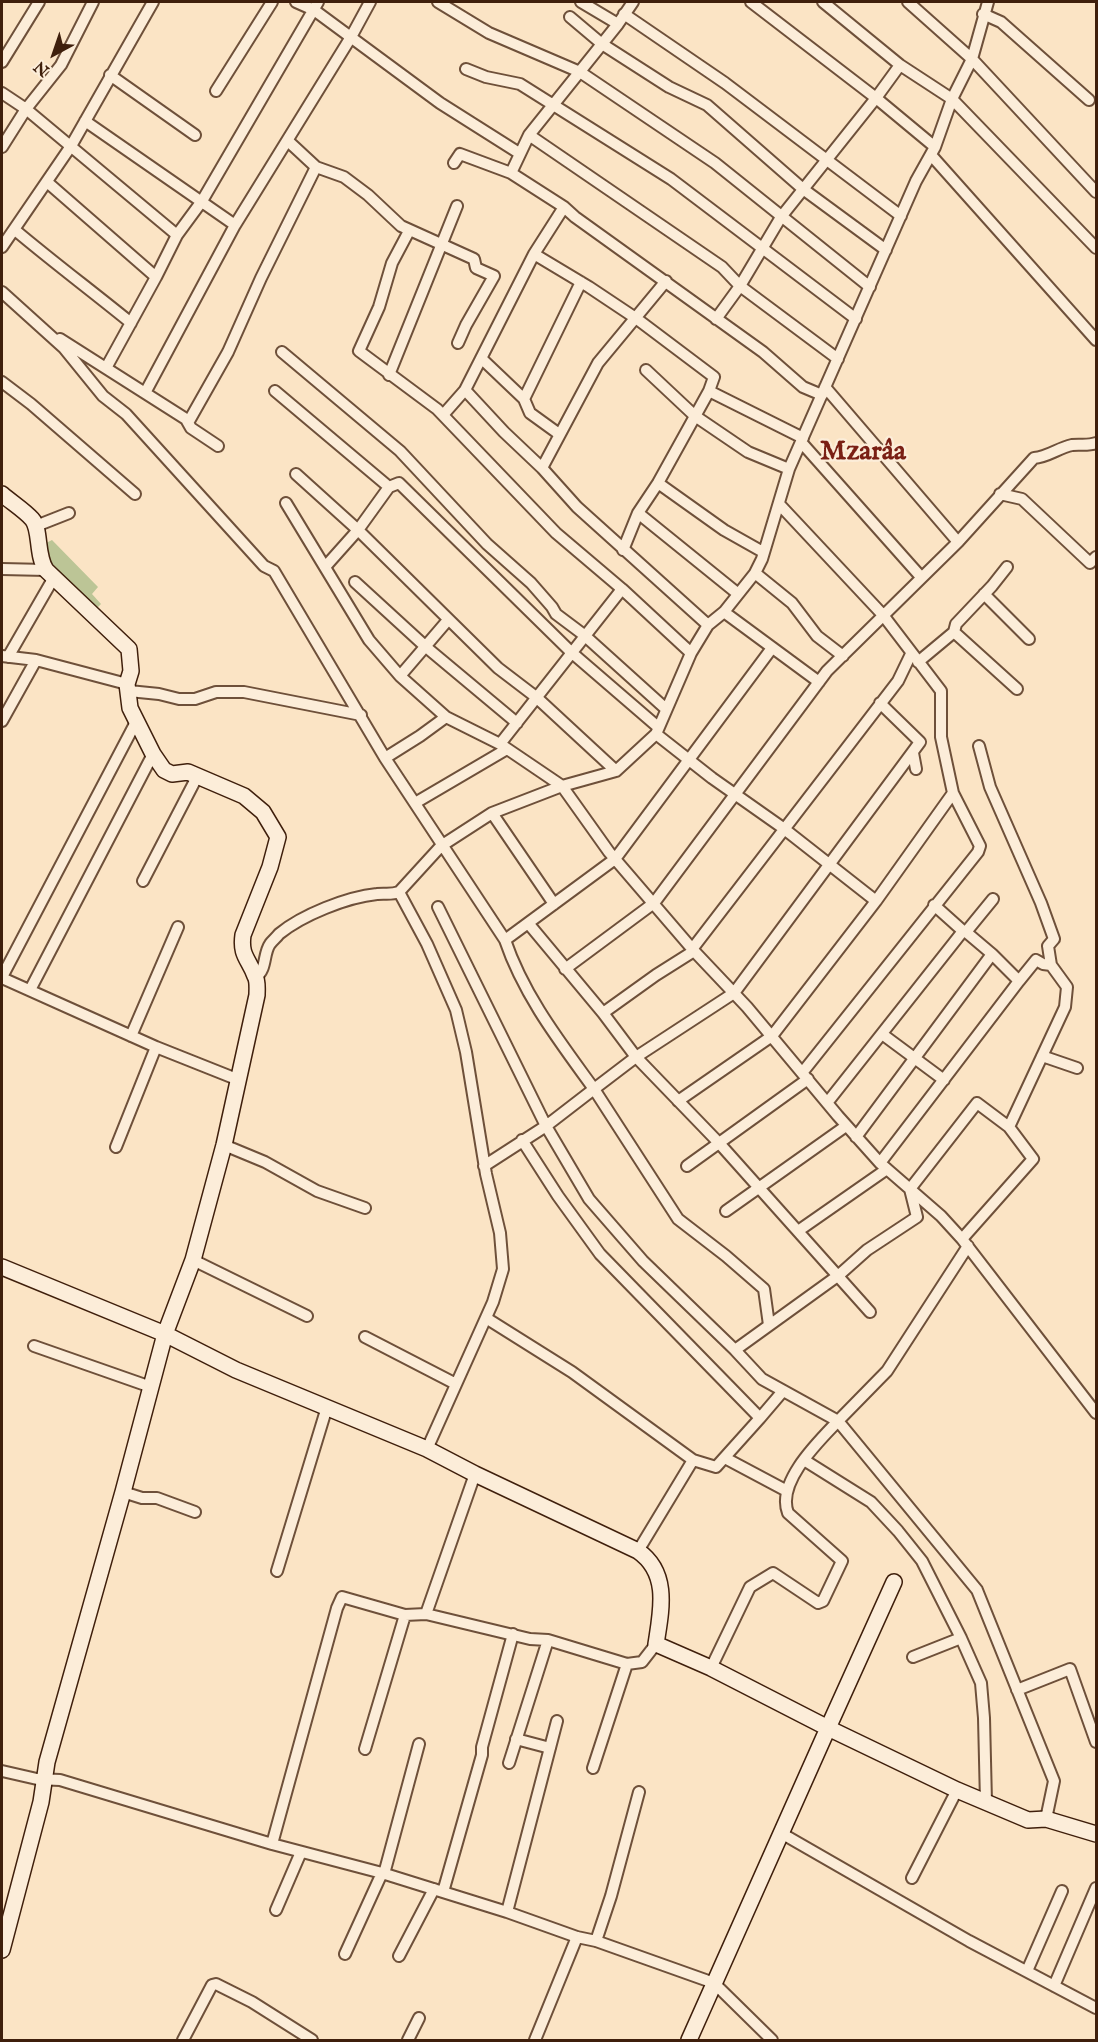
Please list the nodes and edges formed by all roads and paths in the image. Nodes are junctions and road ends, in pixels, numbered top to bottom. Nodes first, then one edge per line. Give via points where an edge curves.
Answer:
1 (39, 2) edge
2 (93, 2) edge
3 (153, 2) edge
4 (272, 2) edge
5 (296, 2) edge
6 (370, 2) edge
7 (438, 2) edge
8 (581, 2) edge
9 (633, 2) edge
10 (751, 2) edge
11 (823, 2) edge
12 (908, 2) edge
13 (988, 2) edge
14 (316, 6) edge
15 (983, 14) junction
16 (570, 17) dead end
17 (621, 19) junction
18 (351, 37) junction
19 (602, 44) junction
20 (972, 58) junction
21 (2, 62) edge
22 (900, 64) junction
23 (466, 69) dead end
24 (580, 72) junction
25 (110, 75) junction
26 (216, 91) dead end
27 (2, 93) edge
28 (876, 98) junction
29 (952, 99) junction
30 (1089, 100) dead end
31 (555, 105) junction
32 (26, 110) junction
33 (85, 122) junction
34 (195, 135) dead end
35 (529, 135) junction
36 (288, 141) junction
37 (71, 146) junction
38 (2, 147) edge
39 (933, 151) junction
40 (519, 153) junction
41 (825, 160) junction
42 (454, 164) dead end
43 (316, 167) junction
44 (511, 173) junction
45 (47, 182) junction
46 (803, 189) junction
47 (1096, 192) edge
48 (202, 201) junction
49 (457, 206) dead end
50 (564, 207) junction
51 (901, 216) junction
52 (781, 217) junction
53 (235, 225) junction
54 (15, 230) junction
55 (409, 231) junction
56 (177, 235) junction
57 (441, 245) junction
58 (2, 247) edge
59 (761, 248) junction
60 (1096, 248) edge
61 (886, 250) junction
62 (534, 254) junction
63 (156, 277) junction
64 (666, 281) junction
65 (581, 282) junction
66 (740, 286) junction
67 (870, 287) junction
68 (2, 291) edge
69 (637, 319) junction
70 (716, 319) junction
71 (856, 320) junction
72 (131, 323) junction
73 (44, 329) junction
74 (1096, 340) edge
75 (458, 343) dead end
76 (282, 352) dead end
77 (482, 359) junction
78 (838, 359) junction
79 (106, 368) junction
80 (646, 370) dead end
81 (389, 375) junction
82 (2, 382) edge
83 (465, 390) junction
84 (275, 391) dead end
85 (824, 391) junction
86 (145, 393) junction
87 (714, 393) junction
88 (524, 399) junction
89 (443, 415) junction
90 (695, 416) junction
91 (187, 421) junction
92 (559, 434) junction
93 (802, 440) junction
94 (1096, 443) edge
95 (218, 446) dead end
96 (542, 468) junction
97 (789, 469) junction
98 (296, 474) dead end
99 (658, 483) junction
100 (389, 487) junction
101 (2, 494) edge
102 (135, 494) dead end
103 (1000, 494) junction
104 (286, 503) dead end
105 (779, 504) junction
106 (69, 513) dead end
107 (638, 513) junction
108 (36, 526) junction
109 (358, 530) junction
110 (958, 542) junction
111 (623, 550) junction
112 (763, 552) junction
113 (1096, 557) edge
114 (325, 567) junction
115 (1007, 567) dead end
116 (2, 569) edge
117 (755, 573) junction
118 (50, 575) junction
119 (921, 577) junction
120 (355, 582) dead end
121 (622, 589) junction
122 (737, 593) junction
123 (984, 594) junction
124 (724, 612) junction
125 (883, 615) junction
126 (447, 620) junction
127 (708, 624) junction
128 (954, 632) junction
129 (584, 635) junction
130 (1029, 639) dead end
131 (426, 647) junction
132 (772, 648) junction
133 (571, 652) junction
134 (691, 653) junction
135 (5, 656) edge
136 (843, 656) junction
137 (915, 658) junction
138 (36, 660) junction
139 (400, 676) junction
140 (819, 682) junction
141 (128, 688) junction
142 (1017, 689) dead end
143 (536, 697) junction
144 (880, 703) junction
145 (666, 709) junction
146 (361, 716) junction
147 (446, 717) junction
148 (137, 720) junction
149 (2, 721) edge
150 (517, 723) junction
151 (657, 731) junction
152 (504, 746) junction
153 (979, 746) dead end
154 (913, 753) junction
155 (153, 754) junction
156 (385, 758) junction
157 (687, 760) junction
158 (916, 769) dead end
159 (616, 771) junction
160 (198, 775) junction
161 (562, 786) junction
162 (953, 793) junction
163 (736, 794) junction
164 (415, 802) junction
165 (492, 813) junction
166 (783, 828) junction
167 (441, 846) junction
168 (615, 859) junction
169 (829, 865) junction
170 (143, 881) dead end
171 (399, 892) junction
172 (993, 899) dead end
173 (876, 901) junction
174 (654, 903) junction
175 (554, 904) junction
176 (934, 905) junction
177 (438, 907) dead end
178 (528, 923) junction
179 (178, 927) dead end
180 (964, 932) junction
181 (505, 940) junction
182 (693, 950) junction
183 (992, 954) junction
184 (1051, 965) junction
185 (565, 969) junction
186 (256, 977) junction
187 (2, 978) edge
188 (1019, 981) junction
189 (30, 990) junction
190 (734, 993) junction
191 (603, 1013) junction
192 (882, 1034) junction
193 (131, 1036) junction
194 (772, 1036) junction
195 (156, 1047) junction
196 (1042, 1056) junction
197 (636, 1057) junction
198 (915, 1059) junction
199 (1077, 1068) dead end
200 (805, 1076) junction
201 (239, 1080) junction
202 (944, 1080) junction
203 (594, 1089) junction
204 (678, 1101) junction
205 (827, 1103) junction
206 (546, 1126) junction
207 (846, 1126) junction
208 (1009, 1127) junction
209 (856, 1137) junction
210 (522, 1140) junction
211 (718, 1143) junction
212 (224, 1145) junction
213 (116, 1148) dead end
214 (484, 1166) junction
215 (687, 1166) dead end
216 (883, 1166) junction
217 (758, 1188) junction
218 (910, 1189) junction
219 (365, 1208) dead end
220 (726, 1211) dead end
221 (798, 1231) junction
222 (965, 1242) junction
223 (193, 1260) junction
224 (2, 1267) edge
225 (839, 1275) junction
226 (870, 1312) dead end
227 (307, 1316) dead end
228 (486, 1318) junction
229 (770, 1325) junction
230 (165, 1334) junction
231 (366, 1338) dead end
232 (33, 1346) dead end
233 (735, 1350) junction
234 (456, 1384) junction
235 (151, 1387) junction
236 (783, 1391) junction
237 (327, 1407) junction
238 (1096, 1413) edge
239 (760, 1418) junction
240 (838, 1421) junction
241 (427, 1449) junction
242 (725, 1458) junction
243 (693, 1460) junction
244 (804, 1460) junction
245 (475, 1474) junction
246 (787, 1491) junction
247 (123, 1492) junction
248 (195, 1512) dead end
249 (638, 1551) junction
250 (277, 1571) dead end
251 (894, 1582) dead end
252 (426, 1614) junction
253 (405, 1615) junction
254 (513, 1634) junction
255 (960, 1638) junction
256 (548, 1640) junction
257 (656, 1644) junction
258 (913, 1658) dead end
259 (627, 1664) junction
260 (711, 1668) junction
261 (1017, 1689) junction
262 (557, 1721) dead end
263 (828, 1728) junction
264 (516, 1739) junction
265 (1096, 1742) edge
266 (419, 1744) dead end
267 (550, 1748) junction
268 (365, 1749) dead end
269 (509, 1763) dead end
270 (593, 1768) dead end
271 (2, 1771) edge
272 (45, 1780) junction
273 (957, 1790) junction
274 (639, 1792) dead end
275 (986, 1802) junction
276 (1046, 1819) junction
277 (781, 1833) junction
278 (1096, 1833) edge
279 (272, 1844) junction
280 (301, 1852) junction
281 (383, 1873) junction
282 (912, 1878) dead end
283 (1096, 1888) edge
284 (439, 1891) junction
285 (1062, 1891) dead end
286 (276, 1910) dead end
287 (507, 1912) junction
288 (577, 1937) junction
289 (597, 1941) junction
290 (2, 1950) edge
291 (345, 1954) dead end
292 (399, 1956) dead end
293 (1027, 1971) junction
294 (714, 1983) junction
295 (1054, 1986) junction
296 (1096, 2008) edge
297 (419, 2018) dead end
298 (183, 2040) edge
299 (312, 2040) edge
300 (408, 2040) edge
301 (536, 2040) edge
302 (689, 2040) edge
303 (772, 2040) edge

1 - 21 street
2 - 32 street via 61,64
3 - 25 street
4 - 26 street
5 - 14 street
6 - 18 street
7 - 24 street via 489,33
8 - 17 street
9 - 17 street
10 - 28 street
11 - 22 street
12 - 20 street
13 - 15 street
14 - 18 street
14 - 48 street
15 - 20 street
15 - 30 street via 1002,22
16 - 19 street
17 - 19 street
17 - 41 street via 725,83
18 - 36 street
18 - 40 street via 440,103
19 - 24 street
19 - 46 street via 669,87 707,105
20 - 29 street
20 - 47 street
22 - 28 street
22 - 29 street
23 - 31 street via 520,84
24 - 31 street
24 - 52 street via 715,163
25 - 33 street
25 - 34 street
27 - 32 street
28 - 39 street
28 - 41 street
29 - 39 street
29 - 60 street
31 - 35 street
31 - 59 street via 671,179
32 - 37 street
32 - 38 street
33 - 37 street
33 - 48 street
35 - 40 street
35 - 66 street via 722,267
36 - 43 street
36 - 53 street
37 - 45 street
37 - 56 street
39 - 51 street
39 - 74 street
40 - 44 street
41 - 46 street
41 - 51 street
42 - 44 street via 460,154
43 - 55 street via 344,177
43 - 91 street via 228,352
44 - 50 street
45 - 54 street
45 - 63 street
46 - 52 street
46 - 61 street
48 - 53 street
48 - 56 street
49 - 57 street
50 - 62 street
50 - 64 street
51 - 61 street
52 - 59 street
52 - 67 street
53 - 86 street
54 - 58 street
54 - 72 street
55 - 57 street
55 - 81 street via 392,263 379,307 359,351
56 - 63 street
57 - 75 street via 474,259 476,268 494,276
57 - 81 street
59 - 66 street
59 - 71 street
61 - 67 street
62 - 65 street
62 - 77 street
63 - 72 street
64 - 69 street
64 - 70 street
65 - 69 street
65 - 88 street
66 - 70 street
66 - 78 street
67 - 71 street
68 - 73 street
69 - 87 street via 714,377
69 - 92 street via 598,363
70 - 85 street via 803,387
71 - 78 street
72 - 79 street
73 - 79 street
73 - 146 street via 264,566 274,571
76 - 129 street via 400,451 487,544 531,583 556,614
77 - 83 street
77 - 88 street
78 - 85 street
79 - 86 street
80 - 90 street
81 - 89 street
82 - 102 street
83 - 89 street
83 - 96 street
84 - 100 street
85 - 93 street
85 - 110 street
86 - 91 street
87 - 90 street
87 - 93 street
88 - 92 street via 530,413
89 - 121 street via 556,533
90 - 97 street via 748,452
90 - 99 street
91 - 95 street
92 - 96 street
93 - 97 street
93 - 119 street
94 - 103 street via 1071,445 1046,457 1034,458
96 - 111 street
97 - 105 street
98 - 109 street
99 - 107 street
99 - 112 street via 724,530
100 - 109 street
100 - 133 street via 399,483 405,488
101 - 108 street via 33,519
103 - 110 street
103 - 113 street via 1022,499 1090,563
104 - 114 street
105 - 112 street
105 - 125 street
106 - 108 street
107 - 111 street
107 - 122 street
108 - 118 street via 40,561
109 - 114 street
109 - 126 street
110 - 119 street
111 - 127 street
112 - 117 street
114 - 139 street via 369,640
115 - 123 street
116 - 118 street
117 - 122 street
117 - 136 street via 792,603 818,636
118 - 135 street
118 - 141 street via 129,649
119 - 125 street
120 - 131 street
121 - 129 street
121 - 134 street
122 - 124 street
123 - 128 street via 956,624
123 - 130 street
124 - 127 street
124 - 132 street
125 - 136 street
125 - 137 street
126 - 131 street
126 - 143 street
127 - 134 street
128 - 137 street
128 - 142 street
129 - 133 street
129 - 145 street
131 - 139 street
131 - 150 street
132 - 140 street
132 - 157 street
133 - 143 street
133 - 151 street
134 - 145 street
135 - 138 street
136 - 140 street
137 - 144 street
137 - 162 street via 941,691 941,737
138 - 141 street
138 - 149 street
139 - 147 street
140 - 163 street
141 - 146 street via 178,699 244,692
141 - 148 street via 130,708
143 - 150 street
143 - 159 street
144 - 154 street via 920,742
144 - 166 street
145 - 151 street
146 - 156 street
147 - 152 street
147 - 156 street
148 - 155 street
148 - 187 street
150 - 152 street
151 - 157 street
151 - 159 street
152 - 161 street
152 - 164 street
153 - 184 street via 993,795 1054,939 1048,946
154 - 158 street
154 - 169 street
155 - 160 street via 164,770 172,774
155 - 189 street
156 - 164 street
157 - 163 street
157 - 168 street
159 - 161 street
160 - 170 street
160 - 186 street via 244,795 263,812 278,837 241,946
161 - 165 street
161 - 168 street
162 - 173 street
162 - 176 street via 980,846
163 - 166 street
163 - 174 street
164 - 167 street
165 - 167 street
165 - 175 street
166 - 169 street
166 - 182 street
167 - 171 street
167 - 181 street
168 - 174 street
168 - 175 street
169 - 173 street
169 - 190 street
171 - 186 street via 344,901 306,918 269,944 262,973
171 - 214 street via 456,1010
172 - 180 street
173 - 194 street
174 - 182 street
174 - 185 street
175 - 178 street
176 - 180 street
176 - 200 street
177 - 206 street
178 - 181 street
178 - 185 street
179 - 193 street
180 - 183 street
180 - 192 street
181 - 203 street via 513,964 542,1016
182 - 190 street
182 - 191 street
183 - 188 street
183 - 198 street
184 - 188 street via 1036,960
184 - 196 street via 1067,987 1065,1006
185 - 191 street
186 - 201 street via 257,995
187 - 189 street
188 - 202 street
189 - 193 street
190 - 194 street
190 - 197 street
191 - 197 street
192 - 198 street
192 - 205 street
193 - 195 street
194 - 200 street
194 - 204 street
195 - 201 street
195 - 213 street
196 - 199 street
196 - 208 street
197 - 203 street
197 - 204 street
198 - 202 street
198 - 209 street
200 - 205 street
200 - 211 street
201 - 212 street
202 - 216 street
203 - 206 street
203 - 229 street via 678,1219 764,1289
204 - 211 street
205 - 207 street
206 - 210 street
206 - 233 street via 589,1199 643,1261
207 - 209 street
207 - 217 street
208 - 218 street via 977,1103
208 - 222 street via 1033,1159
209 - 216 street
210 - 214 street
210 - 239 street via 600,1254
211 - 215 street
211 - 217 street
212 - 219 street via 317,1191
212 - 223 street
214 - 228 street via 500,1233 503,1269
216 - 218 street
216 - 221 street
217 - 220 street
217 - 221 street
218 - 222 street
218 - 225 street via 917,1217 867,1250
221 - 225 street
222 - 238 street
222 - 240 street via 887,1371
223 - 227 street
223 - 230 street
224 - 230 street
225 - 226 street
225 - 229 street
228 - 234 street
228 - 243 street via 573,1372
229 - 233 street
230 - 235 street
230 - 237 street via 236,1370
231 - 234 street
232 - 235 street
233 - 236 street via 762,1379
234 - 241 street
235 - 247 street
236 - 239 street
236 - 240 street
237 - 241 street
237 - 250 street
239 - 242 street
240 - 244 street
240 - 261 street via 976,1590
241 - 245 street
242 - 243 street via 714,1467
242 - 246 street
243 - 249 street
244 - 246 street
244 - 255 street via 871,1502 898,1531 922,1561
245 - 249 street
245 - 252 street
246 - 260 street via 788,1513 842,1561 821,1603 773,1573 754,1584
247 - 248 street via 157,1498
247 - 272 street
249 - 257 street via 649,1558 658,1576 661,1607
251 - 263 street
252 - 253 street
252 - 254 street
253 - 268 street
253 - 279 street via 342,1597
254 - 256 street
254 - 284 street via 482,1755
255 - 258 street
255 - 275 street via 981,1683
256 - 259 street
256 - 264 street
257 - 259 street via 642,1662
257 - 260 street
259 - 270 street
260 - 263 street
261 - 265 street via 1070,1669
261 - 276 street via 1054,1781
262 - 267 street
263 - 273 street
263 - 277 street
264 - 267 street
264 - 269 street
266 - 281 street
267 - 287 street
271 - 272 street
272 - 279 street via 60,1780
272 - 290 street
273 - 275 street
273 - 282 street
274 - 289 street
275 - 276 street via 1028,1820
276 - 278 street
277 - 293 street
277 - 294 street
279 - 280 street
280 - 281 street
280 - 286 street
281 - 284 street
281 - 291 street
283 - 295 street
284 - 287 street
284 - 292 street
285 - 293 street
287 - 288 street
288 - 289 street
288 - 301 street
289 - 294 street
293 - 295 street
294 - 302 street
294 - 303 street
295 - 296 street
297 - 300 street
298 - 299 street via 216,1984

